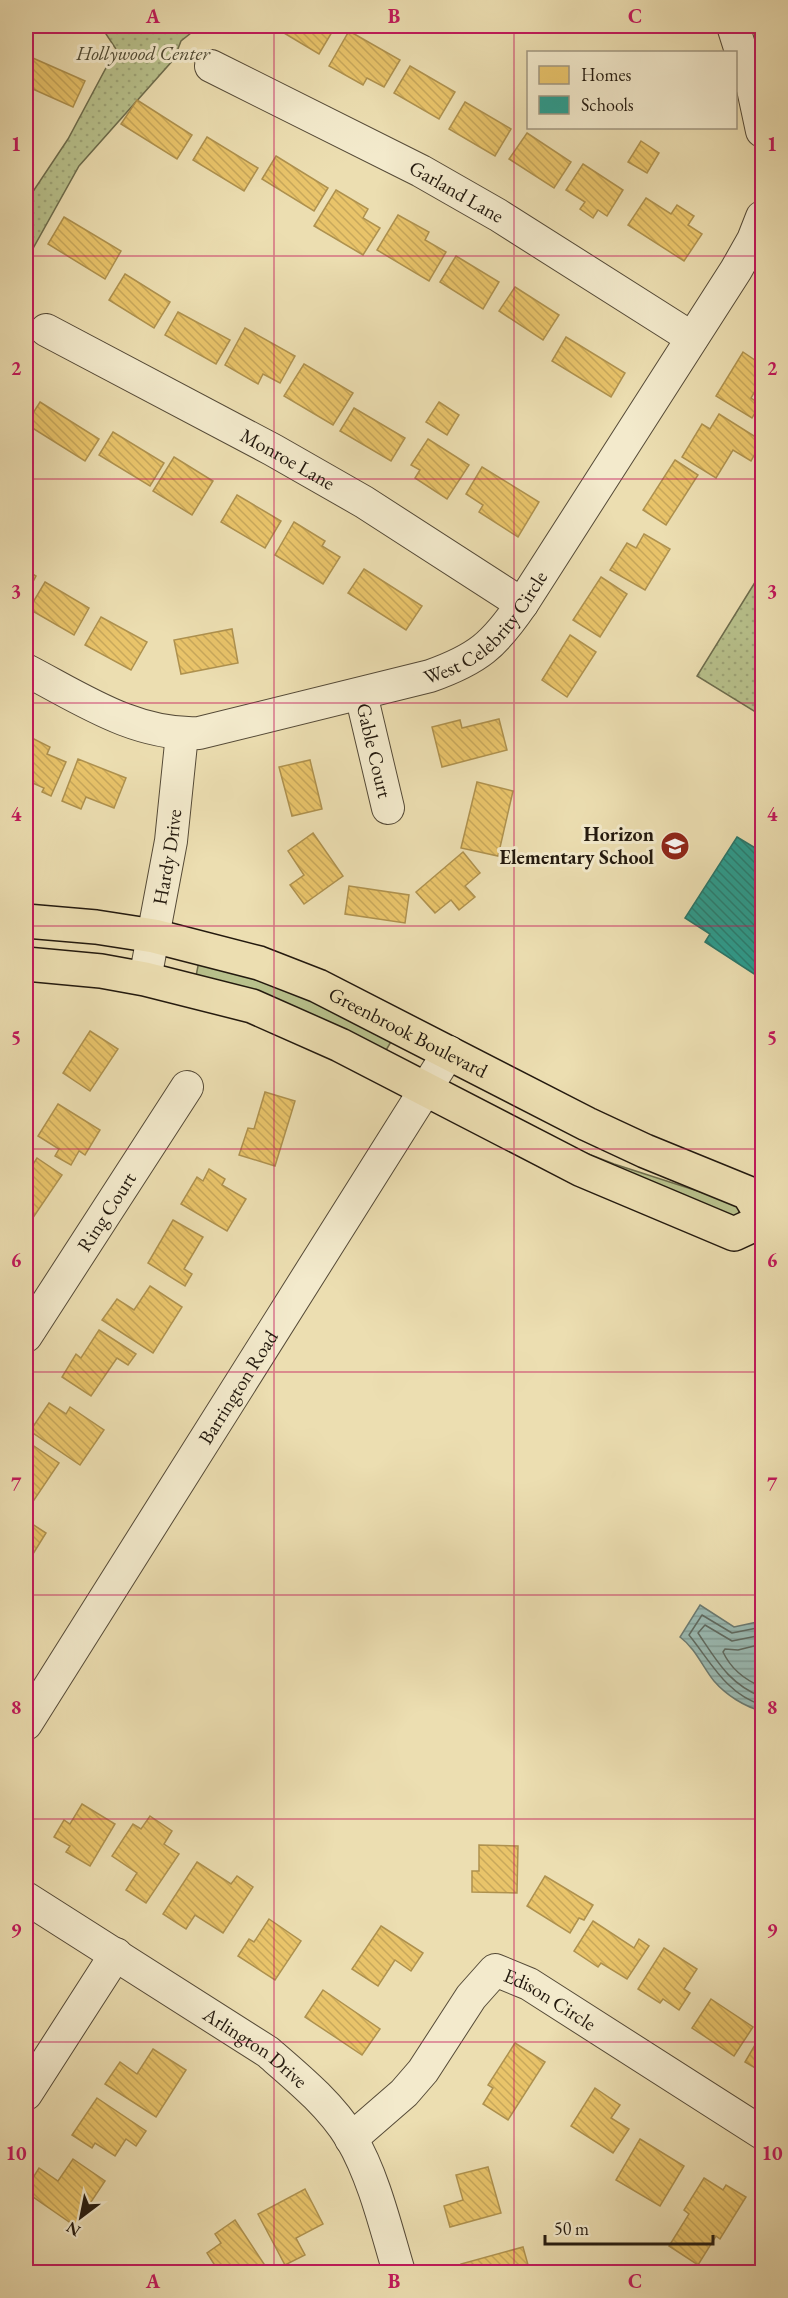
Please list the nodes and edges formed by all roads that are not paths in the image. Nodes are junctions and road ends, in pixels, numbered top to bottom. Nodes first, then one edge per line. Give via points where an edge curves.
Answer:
1 (733, 26) edge
2 (211, 66) dead end
3 (758, 87) edge
4 (762, 131) edge
5 (762, 217) edge
6 (46, 330) dead end
7 (692, 338) junction
8 (522, 604) junction
9 (26, 670) edge
10 (361, 694) junction
11 (182, 734) junction
12 (388, 808) dead end
13 (26, 921) edge
14 (154, 936) junction
15 (26, 964) edge
16 (145, 979) junction
17 (449, 1052) junction
18 (187, 1088) dead end
19 (424, 1090) junction
20 (762, 1216) edge
21 (762, 1221) edge
22 (26, 1336) edge
23 (26, 1724) edge
24 (26, 1898) edge
25 (116, 1954) junction
26 (26, 2094) edge
27 (762, 2133) edge
28 (351, 2139) junction
29 (399, 2272) edge

1 - 3 street
2 - 7 street, Garland Lane via 421,171
3 - 4 street
5 - 7 street, West Celebrity Circle via 747,250
6 - 8 street, Monroe Lane via 364,502
7 - 8 street, West Celebrity Circle
8 - 10 street, West Celebrity Circle via 492,644 454,667
9 - 11 street, West Celebrity Circle via 130,723
10 - 11 street, West Celebrity Circle via 215,730
10 - 12 street, Gable Court
11 - 14 street, Hardy Drive via 171,841
13 - 14 main road, Greenbrook Boulevard
14 - 16 street, Hardy Drive
14 - 17 main road, Greenbrook Boulevard via 259,963 318,986
15 - 16 main road
16 - 19 main road via 252,1006 340,1045
17 - 19 street, Barrington Road
17 - 20 main road, Greenbrook Boulevard via 645,1151 748,1193
18 - 22 street, Ring Court
19 - 21 main road via 582,1170 734,1234
19 - 23 street, Barrington Road
24 - 25 street, Arlington Drive
25 - 26 street
25 - 28 street, Arlington Drive via 268,2052 318,2097
27 - 28 street, Edison Circle via 529,1984 495,1970 471,1996 423,2072
28 - 29 street, Arlington Drive via 376,2195

